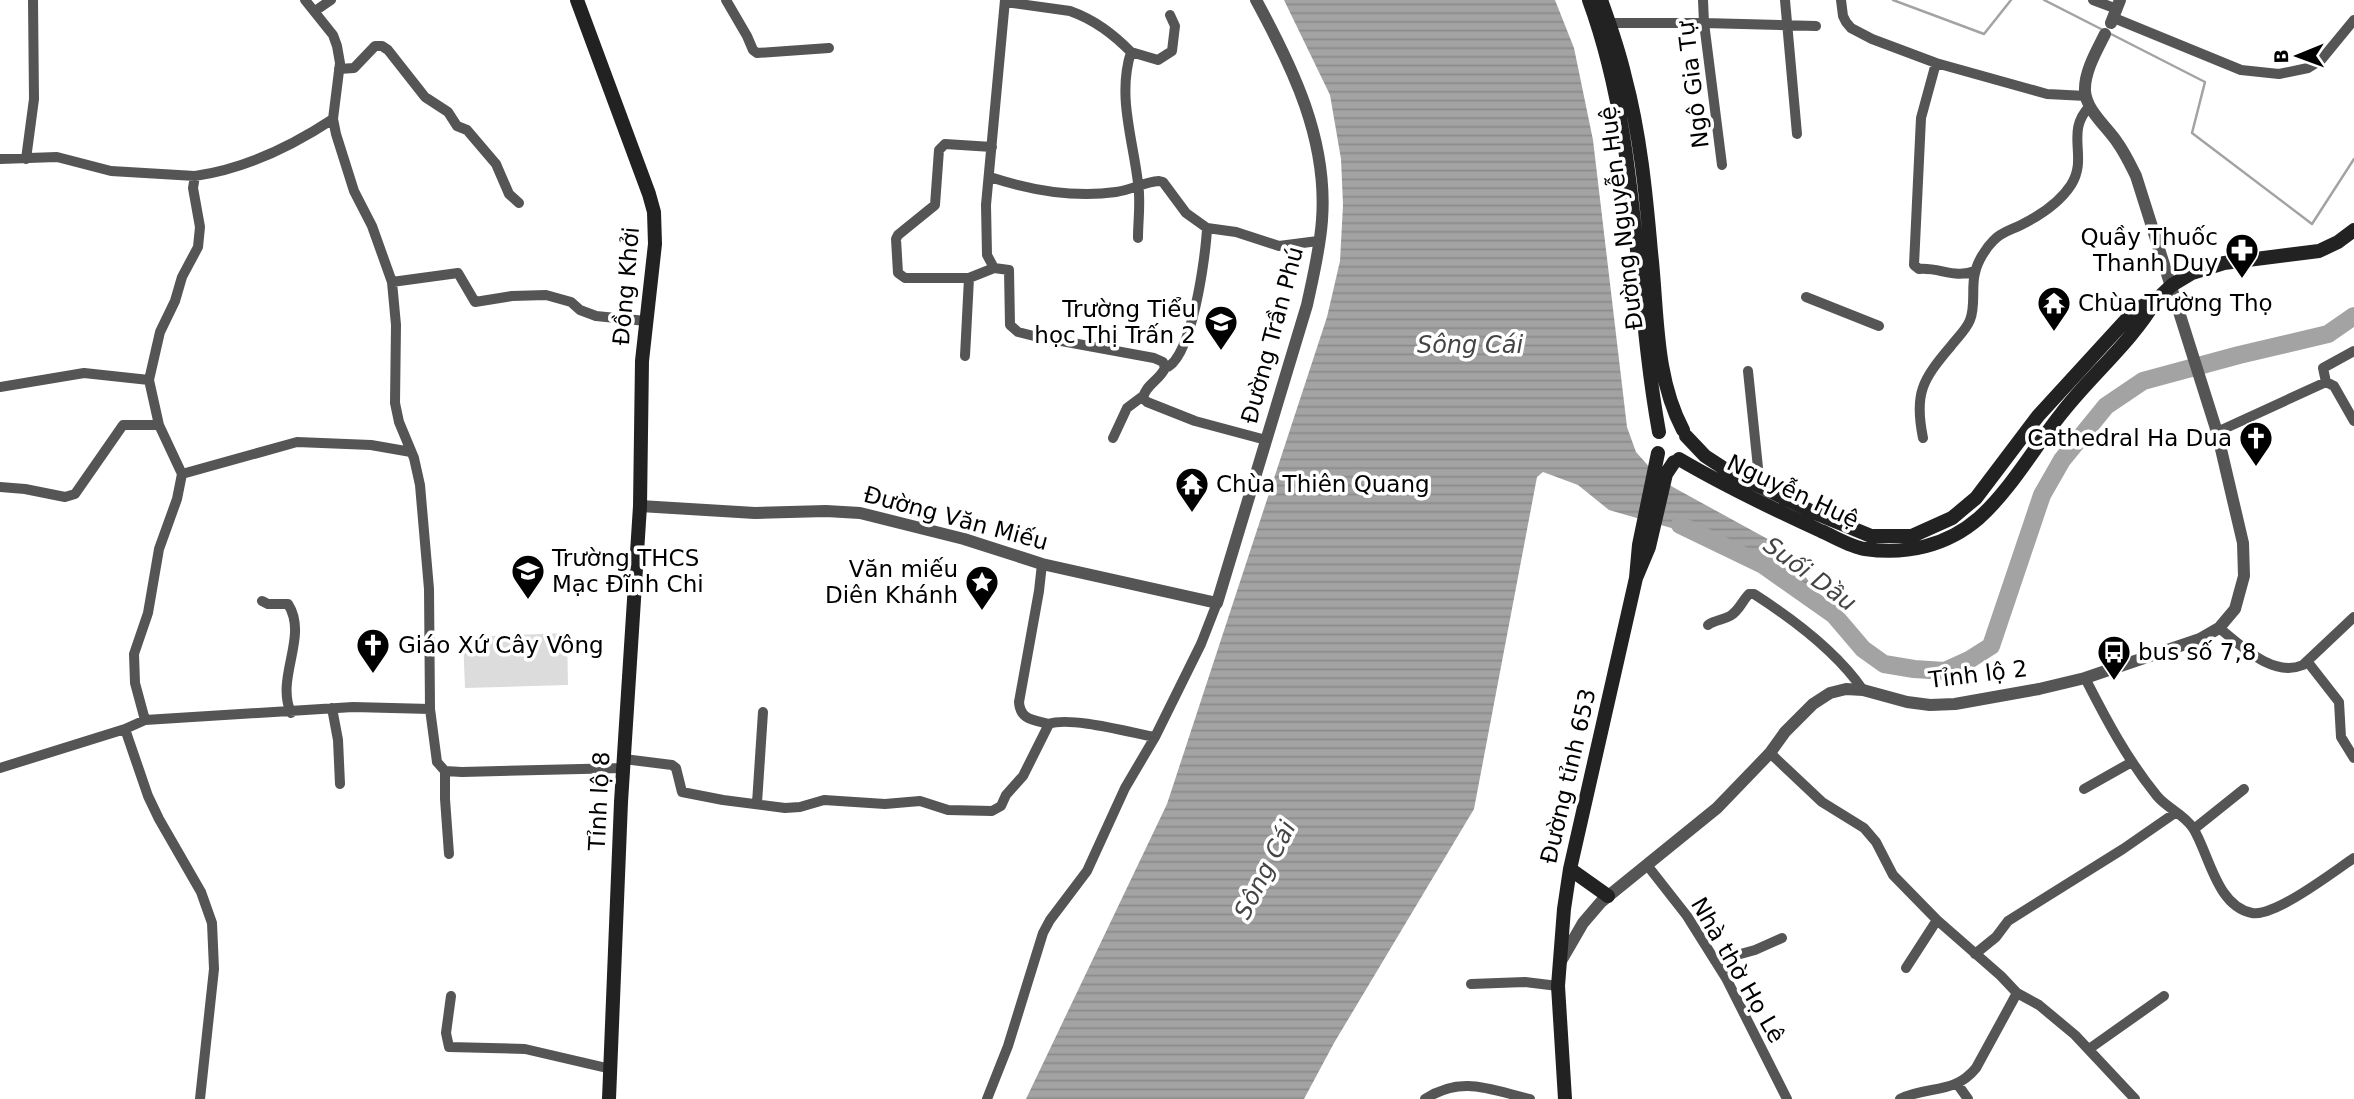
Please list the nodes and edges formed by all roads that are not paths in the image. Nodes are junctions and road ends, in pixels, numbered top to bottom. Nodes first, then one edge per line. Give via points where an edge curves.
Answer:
1 (33, 0) edge
2 (305, 0) edge
3 (331, 0) edge
4 (577, 0) edge
5 (726, 0) edge
6 (1062, 0) edge
7 (1256, 0) edge
8 (1589, 0) edge
9 (1601, 0) edge
10 (1609, 0) edge
11 (1703, 0) edge
12 (1786, 0) edge
13 (1841, 0) edge
14 (2093, 0) edge
15 (1005, 1) edge
16 (1055, 10) junction
17 (316, 11) junction
18 (1170, 15) dead end
19 (2114, 17) edge
20 (2354, 20) edge
21 (1704, 23) junction
22 (1604, 24) junction
23 (1786, 24) junction
24 (1816, 26) dead end
25 (829, 48) dead end
26 (1131, 52) junction
27 (1936, 63) junction
28 (339, 69) junction
29 (2088, 101) junction
30 (333, 119) junction
31 (1797, 134) dead end
32 (992, 147) junction
33 (0, 159) edge
34 (26, 159) junction
35 (1722, 165) dead end
36 (195, 176) junction
37 (990, 177) junction
38 (1139, 186) junction
39 (519, 204) dead end
40 (1206, 228) junction
41 (2354, 230) edge
42 (1138, 238) dead end
43 (1318, 241) junction
44 (1644, 251) junction
45 (994, 268) junction
46 (1975, 271) junction
47 (969, 278) junction
48 (392, 282) junction
49 (2172, 285) junction
50 (1806, 297) dead end
51 (646, 321) junction
52 (1879, 326) dead end
53 (2354, 351) edge
54 (965, 356) dead end
55 (1165, 368) junction
56 (1748, 371) dead end
57 (149, 380) junction
58 (2326, 382) junction
59 (0, 387) edge
60 (1143, 396) junction
61 (2354, 421) edge
62 (159, 425) junction
63 (1659, 432) junction
64 (2217, 432) junction
65 (1684, 433) junction
66 (1923, 438) dead end
67 (1113, 439) dead end
68 (1266, 440) junction
69 (411, 452) junction
70 (1658, 453) junction
71 (1677, 461) junction
72 (182, 474) junction
73 (1658, 478) junction
74 (1760, 487) junction
75 (0, 488) edge
76 (640, 506) junction
77 (1810, 518) junction
78 (1042, 564) junction
79 (262, 601) dead end
80 (1217, 603) junction
81 (2354, 617) edge
82 (1708, 625) dead end
83 (2218, 628) junction
84 (2307, 661) junction
85 (2085, 678) junction
86 (1863, 690) junction
87 (332, 708) junction
88 (430, 709) junction
89 (763, 712) dead end
90 (291, 713) junction
91 (145, 720) junction
92 (1049, 724) junction
93 (125, 729) junction
94 (1156, 737) junction
95 (1770, 753) junction
96 (2354, 758) edge
97 (2132, 762) junction
98 (624, 763) junction
99 (0, 768) edge
100 (445, 771) junction
101 (340, 784) dead end
102 (2084, 789) dead end
103 (2244, 789) dead end
104 (757, 803) junction
105 (2175, 813) junction
106 (2194, 829) junction
107 (449, 854) dead end
108 (2354, 858) edge
109 (1647, 865) junction
110 (1570, 869) junction
111 (1608, 896) junction
112 (1937, 920) junction
113 (1782, 938) dead end
114 (1975, 954) junction
115 (1715, 961) junction
116 (1558, 964) junction
117 (1906, 968) dead end
118 (1471, 984) dead end
119 (1558, 986) junction
120 (2017, 993) junction
121 (451, 996) dead end
122 (2164, 996) dead end
123 (2089, 1049) junction
124 (611, 1069) junction
125 (1958, 1085) junction
126 (200, 1099) edge
127 (609, 1099) edge
128 (987, 1099) edge
129 (1425, 1099) edge
130 (1530, 1099) edge
131 (1565, 1099) edge
132 (1787, 1099) edge
133 (1900, 1099) edge
134 (1968, 1099) edge
135 (2135, 1099) edge

1 - 34 street via 34,99
2 - 17 street
3 - 17 street
4 - 51 main road, Đồng Khởi via 654,212 654,266
5 - 25 street via 757,53
6 - 16 street
7 - 43 street, Đường Trần Phú via 1309,115 1321,196
8 - 22 main road, Đường Nguyễn Huệ
9 - 22 main road, Đường Nguyễn Huệ
10 - 22 street
11 - 21 street, Ngô Gia Tự
12 - 23 street
13 - 27 street via 1851,28
14 - 19 street
15 - 16 street
15 - 32 street
16 - 26 street via 1090,20
17 - 28 street via 337,46
18 - 26 street via 1175,26 1172,51 1158,60
19 - 20 street via 2241,70 2279,74 2321,60
19 - 29 street via 2088,74
21 - 22 street
21 - 23 street
21 - 35 street, Ngô Gia Tự
22 - 44 main road, Đường Nguyễn Huệ via 1632,107
23 - 24 street
23 - 31 street
26 - 38 street via 1125,101
27 - 29 street
27 - 46 street via 1921,118 1914,265 1920,270 1936,268 1959,275
28 - 30 street
28 - 39 street via 351,70 375,46 388,50 425,97 473,135
29 - 46 street via 2076,128 2078,165 2071,184 2049,207 1997,237
29 - 49 street, Tỉnh lộ 2 via 2136,176
30 - 36 street via 254,160
30 - 48 street via 348,174 376,233
32 - 37 street
32 - 47 street via 941,147 935,205 896,239 896,267 902,276
33 - 34 street
34 - 36 street via 57,157 111,171
36 - 57 street via 198,247 160,332
37 - 38 street via 1071,194
37 - 45 street via 986,240
38 - 40 street via 1164,182 1186,213
38 - 42 street
40 - 43 street via 1279,246
40 - 55 street via 1193,314 1177,360
41 - 49 main road, Nguyễn Huệ via 2319,251 2224,263
43 - 68 street, Đường Trần Phú via 1307,305
44 - 63 main road, Đường Nguyễn Huệ via 1648,364
44 - 65 main road, Đường Nguyễn Huệ via 1665,388
45 - 47 street
45 - 55 street via 1010,272 1010,324 1018,332 1154,358
46 - 66 street via 1969,323 1931,373 1919,398
47 - 54 street
48 - 51 street via 457,273 475,302 546,295 596,316
48 - 69 street via 394,403
49 - 64 street, Tỉnh lộ 2
49 - 77 main road, Nguyễn Huệ via 2062,412 1998,497 1961,532 1911,551 1863,549
50 - 52 street
51 - 76 main road, Đồng Khởi
53 - 58 street via 2323,368
55 - 60 street
56 - 74 street
57 - 59 street via 84,373
57 - 62 street
58 - 61 street via 2334,386
58 - 64 street
60 - 67 street via 1127,408
60 - 68 street via 1147,402 1195,421
62 - 72 street
62 - 75 street via 123,425 75,494 65,497
63 - 65 main road via 1666,424
63 - 70 main road
64 - 83 street, Tỉnh lộ 2 via 2245,569 2238,602
65 - 71 main road via 1687,449
65 - 74 main road, Nguyễn Huệ via 1705,456
68 - 80 street, Đường Trần Phú
69 - 72 street via 361,444 298,442
69 - 88 street via 425,532
70 - 71 main road via 1663,461
70 - 73 main road, Đường tỉnh 653
71 - 73 main road, Đường tỉnh 653
71 - 77 main road, Nguyễn Huệ
72 - 91 street via 134,654 135,683
73 - 110 main road, Đường tỉnh 653
74 - 77 main road, Nguyễn Huệ
76 - 78 street, Đường Văn Miếu via 859,513
76 - 98 main road, Tỉnh lộ 8
78 - 80 street, Đường Văn Miếu
78 - 92 street via 1019,702 1024,716
79 - 90 street via 288,604 293,613 285,686
80 - 94 street
81 - 84 street
82 - 86 street via 1727,618 1746,596 1754,594 1808,634
83 - 84 street via 2271,664 2296,668
83 - 85 street, Tỉnh lộ 2 via 2190,643
84 - 96 street via 2339,702 2341,737
85 - 86 street, Tỉnh lộ 2 via 1955,704 1920,704
85 - 97 street
86 - 95 street, Tỉnh lộ 2 via 1846,689 1820,699
87 - 88 street
87 - 90 street
87 - 101 street
88 - 100 street via 437,762
89 - 104 street
90 - 91 street
91 - 93 street
92 - 94 street via 1069,722
92 - 104 street via 1029,767 996,810 948,810 920,801 824,800 793,808
93 - 99 street
93 - 126 street via 148,796 201,892 212,923 214,969
94 - 128 street via 1125,788 1087,871 1050,920
95 - 109 street, Tỉnh lộ 2 via 1717,808
95 - 112 street via 1822,802 1870,834 1893,875
97 - 102 street
97 - 105 street
98 - 100 street
98 - 104 street via 675,766 686,794
98 - 124 main road, Tỉnh lộ 8
100 - 107 street
103 - 106 street
105 - 106 street
105 - 114 street via 2008,921
106 - 108 street via 2220,887 2242,909 2253,913 2291,899
109 - 111 street, Tỉnh lộ 2
109 - 115 street, Nhà thờ Họ Lê
110 - 111 main road
110 - 116 main road, Đường tỉnh 653
111 - 116 street, Tỉnh lộ 2 via 1583,923
112 - 114 street
112 - 117 street
113 - 115 street
114 - 120 street
115 - 132 street, Nhà thờ Họ Lê
116 - 119 main road, Đường tỉnh 653
118 - 119 street
119 - 131 main road
120 - 123 street via 2039,1005
120 - 125 street via 1976,1068
121 - 124 street via 446,1033 449,1047 525,1049
122 - 123 street
123 - 135 street
124 - 127 main road, Tỉnh lộ 8
125 - 133 street
125 - 134 street
129 - 130 street via 1447,1087 1464,1086

